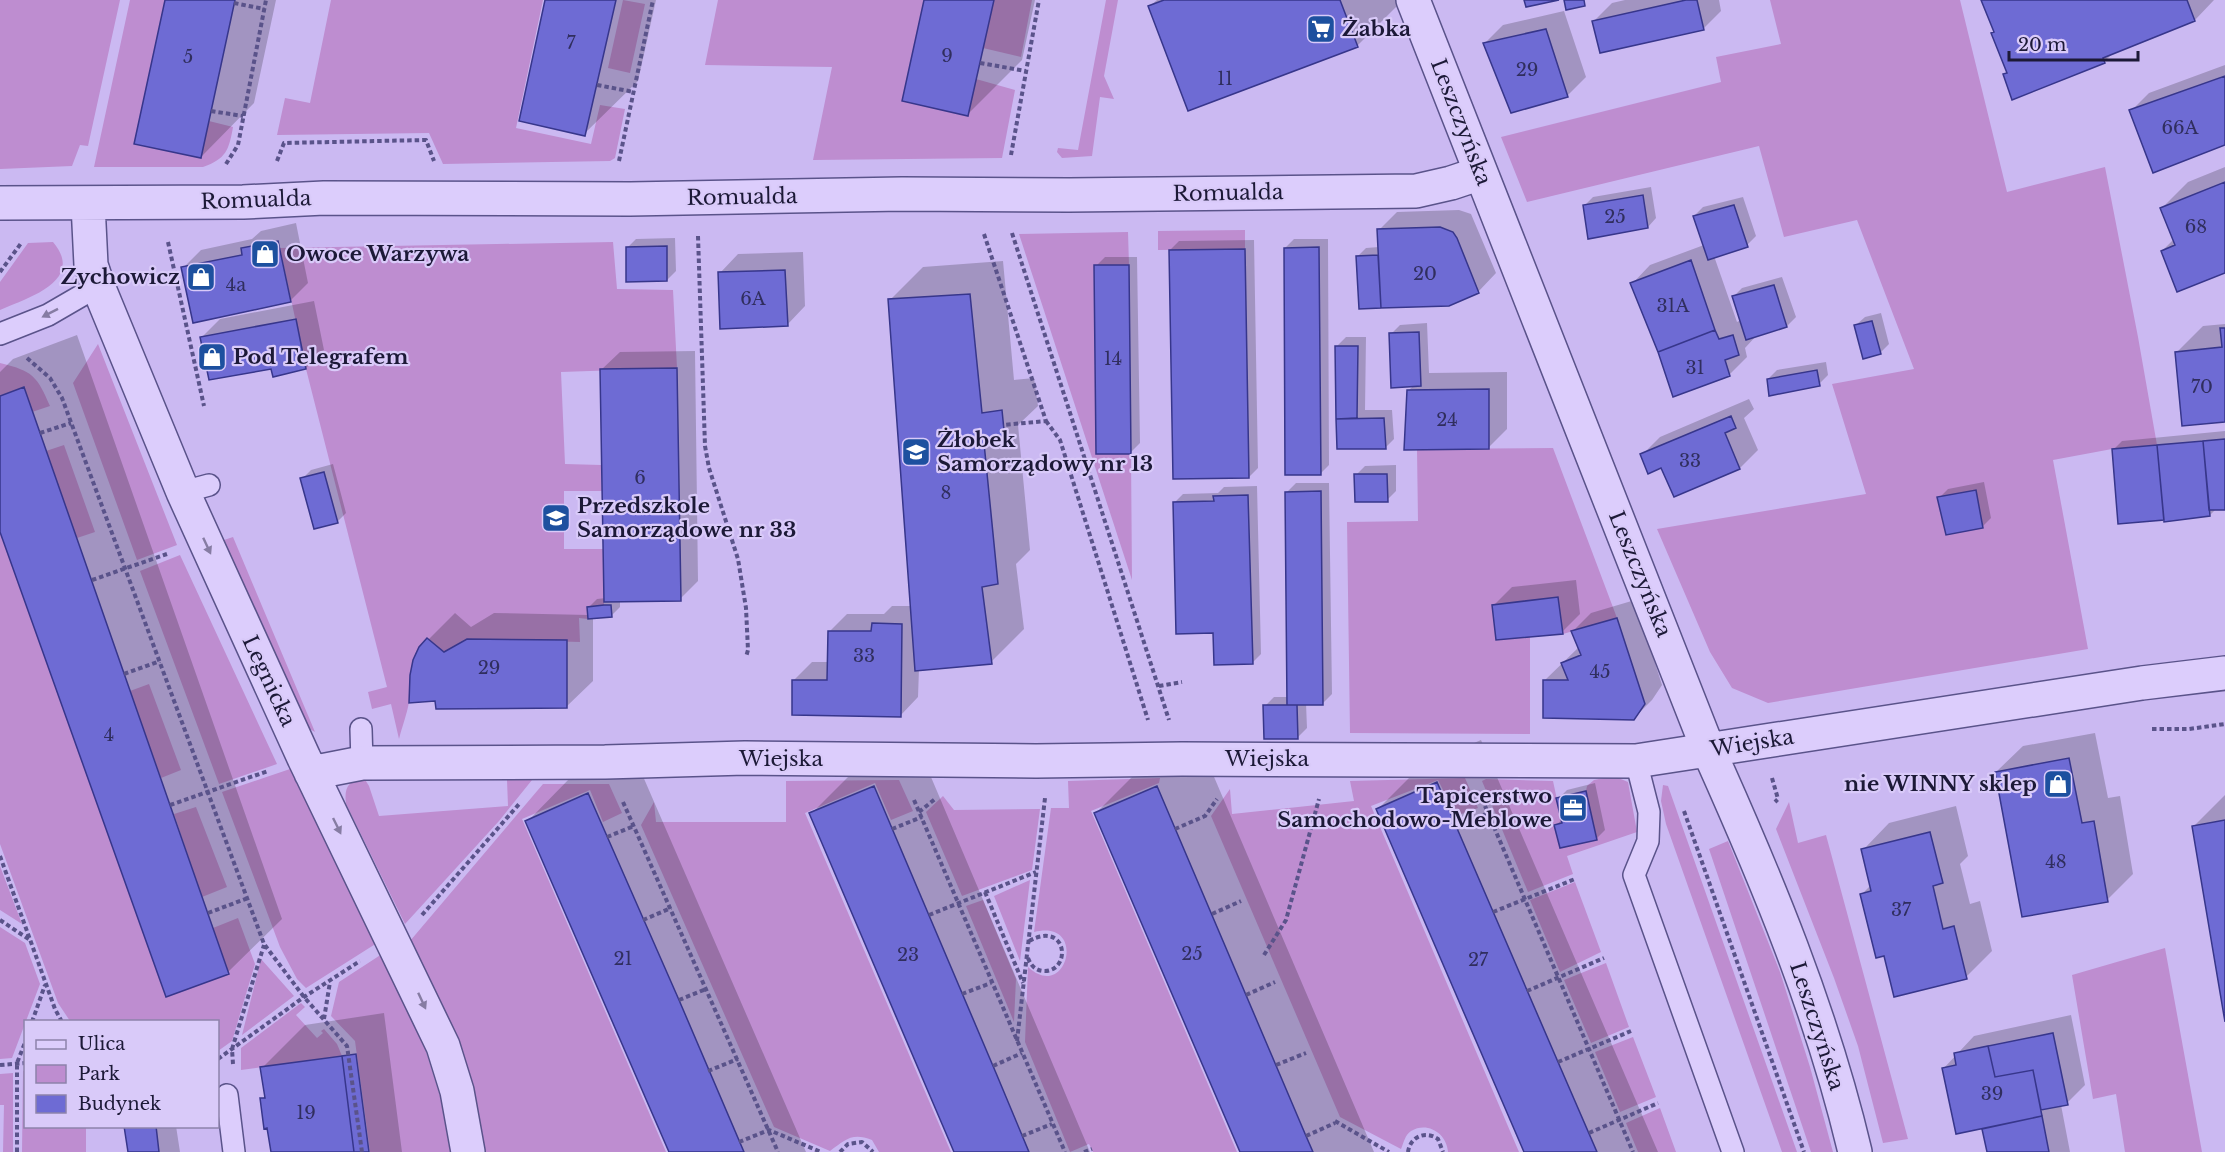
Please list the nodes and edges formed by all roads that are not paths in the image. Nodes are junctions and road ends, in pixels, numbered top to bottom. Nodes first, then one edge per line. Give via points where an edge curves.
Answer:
1 (1413, 0) edge
2 (1481, 173) junction
3 (0, 203) edge
4 (88, 204) junction
5 (98, 286) junction
6 (0, 334) edge
7 (2222, 672) edge
8 (361, 729) dead end
9 (1708, 749) junction
10 (1636, 761) junction
11 (362, 763) junction
12 (308, 766) junction
13 (227, 1095) dead end
14 (234, 1152) edge
15 (468, 1152) edge
16 (1733, 1152) edge
17 (1855, 1152) edge

1 - 2 street, Leszczyńska
2 - 4 street, Romualda via 1416,190 630,199 324,198
2 - 9 street, Leszczyńska
3 - 4 street, Romualda
4 - 5 street, Legnicka via 91,265
5 -> 6 lane via 48,315
5 -> 12 street, Legnicka via 196,489
7 - 9 street, Wiejska
8 - 11 lane
9 - 10 street, Wiejska
9 - 17 street, Leszczyńska via 1806,986
10 - 11 street, Wiejska via 745,758
10 - 16 lane via 1649,812 1648,841 1634,875
11 - 12 street, Wiejska
12 -> 15 street, Legnicka via 443,1046 457,1091
13 - 14 lane

